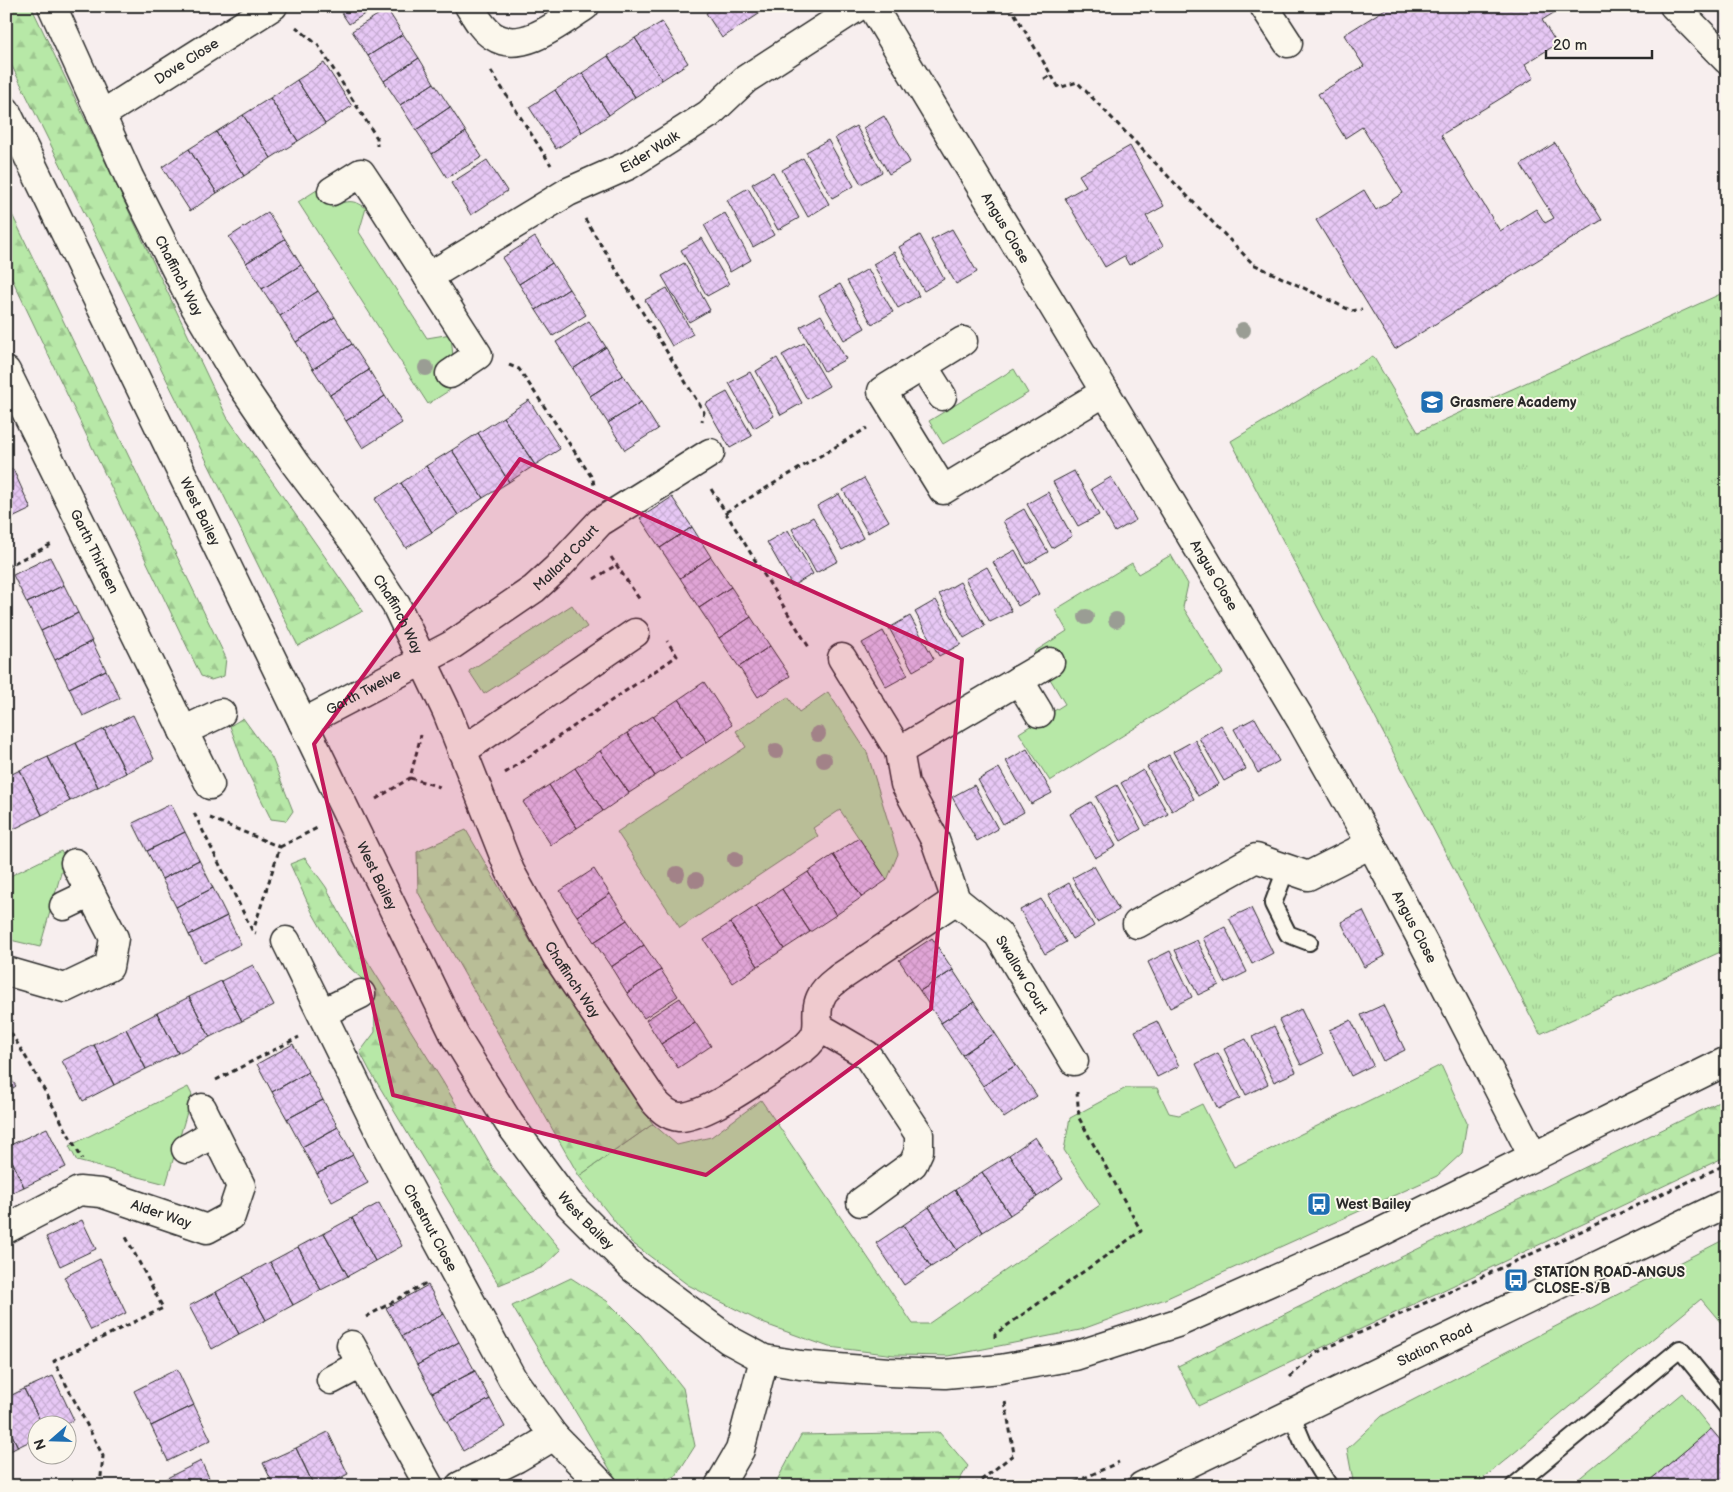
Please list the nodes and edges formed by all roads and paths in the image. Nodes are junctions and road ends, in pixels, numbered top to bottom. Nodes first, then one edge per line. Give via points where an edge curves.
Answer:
1 (52, 6) edge
2 (469, 6) edge
3 (585, 6) edge
4 (859, 6) edge
5 (872, 6) edge
6 (1010, 6) edge
7 (1264, 6) edge
8 (1674, 6) edge
9 (273, 7) edge
10 (1288, 42) dead end
11 (1727, 60) edge
12 (489, 68) dead end
13 (1051, 75) junction
14 (1044, 79) dead end
15 (6, 110) edge
16 (101, 115) junction
17 (377, 148) dead end
18 (332, 191) dead end
19 (568, 192) junction
20 (428, 277) junction
21 (1362, 309) dead end
22 (963, 342) dead end
23 (923, 366) junction
24 (6, 370) edge
25 (450, 374) dead end
26 (1105, 392) junction
27 (942, 396) dead end
28 (894, 411) junction
29 (702, 458) junction
30 (726, 512) junction
31 (84, 529) junction
32 (616, 564) dead end
33 (6, 567) edge
34 (591, 581) dead end
35 (636, 632) dead end
36 (842, 658) joint
37 (423, 661) junction
38 (1050, 662) dead end
39 (1019, 680) junction
40 (447, 712) junction
41 (221, 713) dead end
42 (1039, 713) dead end
43 (303, 723) junction
44 (183, 731) junction
45 (462, 750) junction
46 (899, 751) junction
47 (410, 778) dead end
48 (210, 785) dead end
49 (1371, 844) junction
50 (75, 863) dead end
51 (1286, 869) junction
52 (91, 893) junction
53 (956, 900) junction
54 (64, 906) dead end
55 (1137, 924) dead end
56 (253, 932) junction
57 (286, 941) joint
58 (1309, 942) dead end
59 (6, 971) edge
60 (361, 994) dead end
61 (324, 1018) junction
62 (6, 1025) edge
63 (819, 1027) junction
64 (1074, 1061) joint
65 (1727, 1061) edge
66 (202, 1108) joint
67 (214, 1133) junction
68 (186, 1149) dead end
69 (1533, 1156) junction
70 (1727, 1164) edge
71 (101, 1193) junction
72 (861, 1202) dead end
73 (1727, 1203) edge
74 (6, 1229) edge
75 (453, 1269) junction
76 (356, 1354) junction
77 (764, 1359) junction
78 (1000, 1369) junction
79 (332, 1380) dead end
80 (1286, 1380) dead end
81 (1727, 1407) edge
82 (1291, 1414) junction
83 (554, 1436) junction
84 (1127, 1458) dead end
85 (100, 1486) edge
86 (429, 1486) edge
87 (460, 1486) edge
88 (602, 1486) edge
89 (719, 1486) edge
90 (974, 1486) edge
91 (1067, 1486) edge
92 (1142, 1486) edge
93 (1329, 1486) edge
94 (1514, 1486) edge

1 - 16 street, Chaffinch Way
2 - 3 street via 481,26 494,37 511,42 538,36
4 - 19 street, Eider Walk via 746,79 701,120 629,165
5 - 26 street, Angus Close
6 - 13 path
7 - 10 street
8 - 11 street
9 - 16 street, Dove Close
9 - 17 path via 318,46 377,138
12 - 19 path
13 - 14 path
13 - 21 path via 1059,88 1077,82 1253,264 1352,311
15 - 43 street, West Bailey
16 - 37 street, Chaffinch Way via 194,305 296,465 357,546 396,605
18 - 20 street via 361,173
19 - 20 street, Eider Walk
19 - 29 path via 704,412
20 - 25 street via 478,355
22 - 23 street
23 - 27 street
23 - 28 street via 882,391
24 - 31 street, Garth Thirteen
26 - 28 street via 943,490
26 - 49 street, Angus Close via 1296,711
28 - 30 path
29 - 30 path
29 - 37 street, Mallard Court via 600,522 534,589
30 - 36 path via 822,669
31 - 33 path
31 - 44 street, Garth Thirteen
32 - 34 path
35 - 45 street
36 - 46 street
37 - 40 street, Chaffinch Way
37 - 43 street, Garth Twelve
38 - 39 street
39 - 42 street
39 - 46 street
40 - 45 street, Chaffinch Way
40 - 47 path via 422,729
41 - 44 street
43 - 77 street, West Bailey via 455,1036 508,1123 569,1204 634,1269 729,1340
44 - 48 street, Garth Thirteen
45 - 63 street, Chaffinch Way via 510,871 557,958 654,1101 666,1113 679,1117 695,1115 715,1106 804,1048 813,1041
46 - 53 street via 905,784 935,840
49 - 51 street via 1308,876
49 - 69 street, Angus Close
50 - 52 street
51 - 55 street via 1256,858
51 - 58 lane via 1273,904 1288,934
52 - 54 street
52 - 59 street via 114,938 109,968 65,988
53 - 63 street via 839,978 822,994 817,1008
53 - 64 street, Swallow Court via 998,934
56 - 56 path via 231,889 193,811 280,847
56 - 57 path
57 - 61 street, Chestnut Close
60 - 61 street
61 - 66 path via 206,1086
61 - 75 street, Chestnut Close via 386,1145
62 - 71 path
63 - 72 street via 867,1055 919,1134 919,1151 913,1164
64 - 78 path via 1079,1118 1141,1231 994,1334
65 - 69 street, West Bailey
66 - 67 street, Alder Way
67 - 68 street
67 - 71 street, Alder Way via 241,1186 231,1216 207,1229
69 - 78 street, West Bailey via 1370,1237 1177,1323 1075,1356
70 - 80 path via 1316,1353
71 - 74 street, Alder Way via 79,1191
71 - 85 path via 163,1308 54,1361 103,1456
73 - 82 street, Station Road
75 - 76 path via 355,1322
75 - 83 street, Chestnut Close via 512,1378
76 - 79 street
76 - 86 street
77 - 78 street, West Bailey via 889,1372 946,1374
77 - 89 street via 740,1450
78 - 90 path via 1014,1454
81 - 94 lane via 1680,1349
82 - 92 street, Station Road
82 - 93 lane via 1304,1445
83 - 87 street
83 - 88 street, Chestnut Close
84 - 91 path

